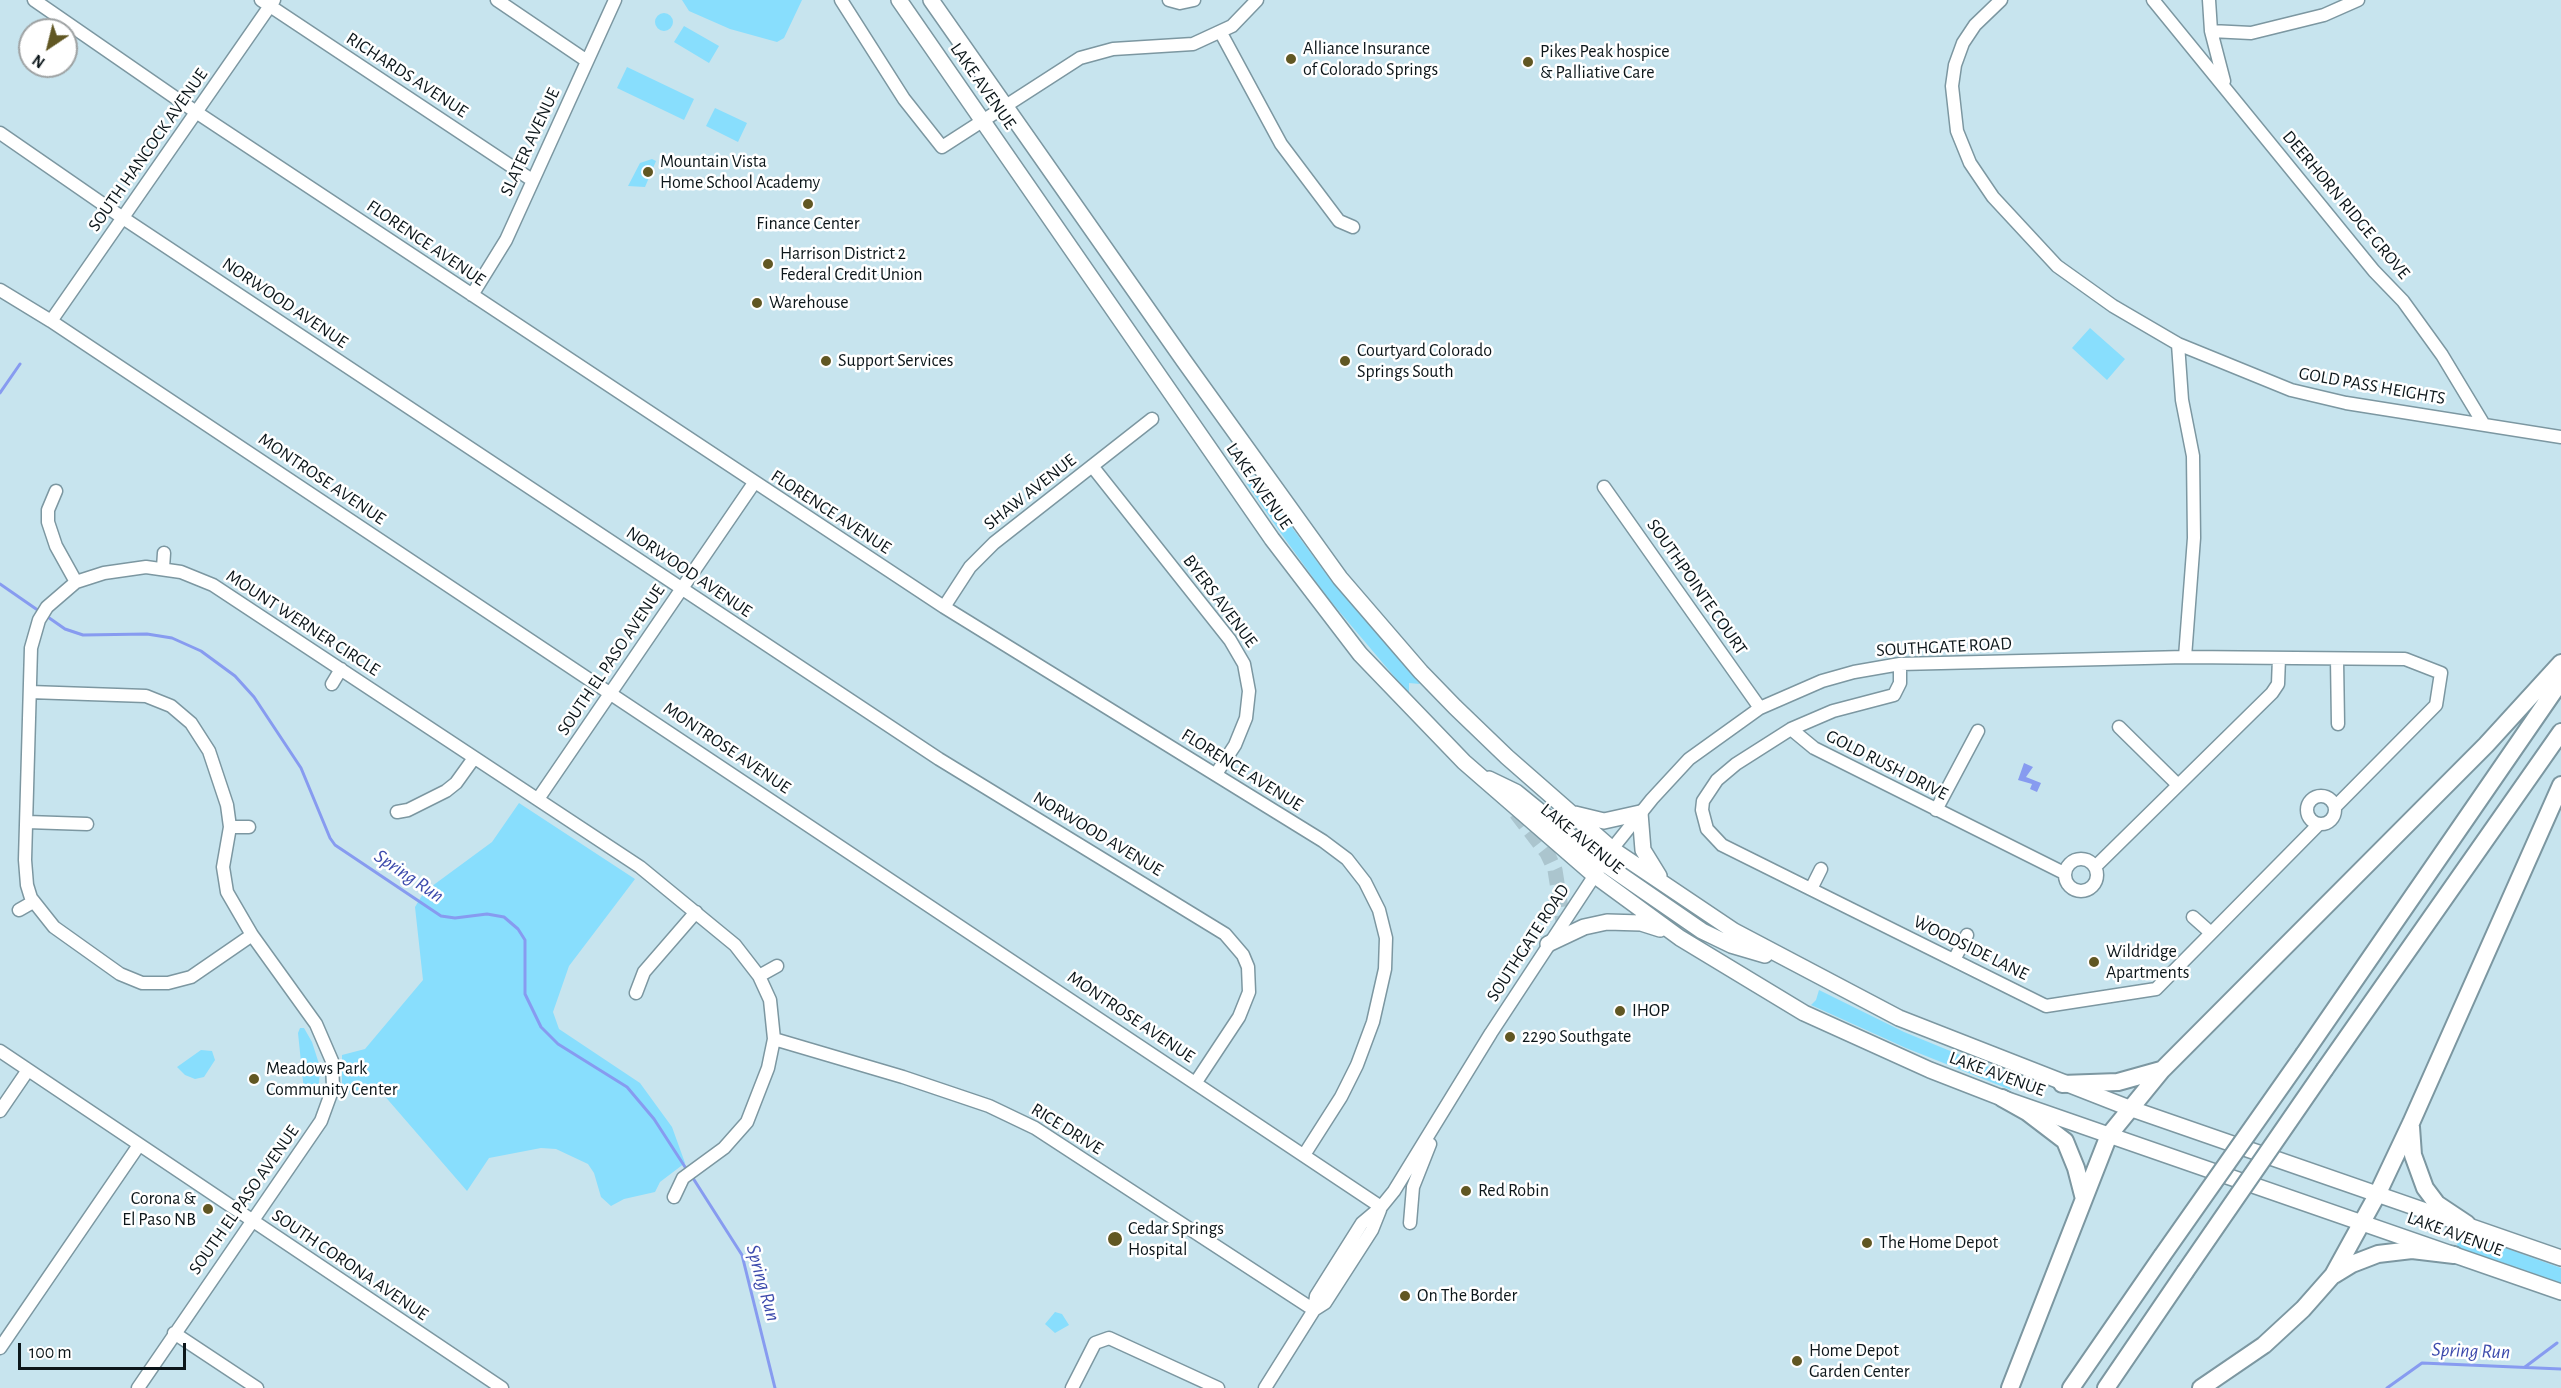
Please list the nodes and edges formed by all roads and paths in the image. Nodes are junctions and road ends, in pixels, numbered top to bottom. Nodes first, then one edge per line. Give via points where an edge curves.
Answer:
1 (34, 0) edge
2 (497, 0) edge
3 (615, 0) edge
4 (841, 0) edge
5 (899, 0) edge
6 (932, 0) edge
7 (1169, 0) edge
8 (1194, 0) edge
9 (1257, 0) edge
10 (2001, 0) edge
11 (2153, 0) edge
12 (2209, 0) edge
13 (2358, 0) edge
14 (268, 2) edge
15 (2211, 31) junction
16 (1221, 33) junction
17 (587, 61) junction
18 (2225, 85) junction
19 (1006, 105) junction
20 (196, 112) junction
21 (983, 121) junction
22 (0, 133) edge
23 (532, 180) junction
24 (123, 218) junction
25 (1353, 227) dead end
26 (0, 290) edge
27 (472, 295) junction
28 (51, 321) junction
29 (2178, 344) junction
30 (1152, 419) dead end
31 (2483, 423) junction
32 (2561, 437) edge
33 (1092, 466) junction
34 (754, 483) junction
35 (1604, 487) dead end
36 (57, 490) dead end
37 (164, 553) dead end
38 (163, 568) junction
39 (76, 582) junction
40 (682, 588) junction
41 (944, 607) junction
42 (2185, 657) junction
43 (2279, 658) junction
44 (2337, 658) junction
45 (2561, 663) edge
46 (1900, 664) junction
47 (341, 669) junction
48 (2561, 681) edge
49 (332, 684) dead end
50 (30, 692) junction
51 (610, 693) junction
52 (1760, 708) junction
53 (2338, 724) dead end
54 (2119, 727) dead end
55 (1791, 729) junction
56 (1978, 731) dead end
57 (2561, 732) edge
58 (474, 758) junction
59 (1216, 774) junction
60 (2178, 785) junction
61 (2561, 785) edge
62 (538, 799) junction
63 (2335, 807) junction
64 (1564, 809) junction
65 (1936, 810) junction
66 (397, 812) dead end
67 (1640, 813) junction
68 (27, 822) junction
69 (87, 824) dead end
70 (2319, 824) junction
71 (230, 827) junction
72 (249, 827) dead end
73 (1612, 849) junction
74 (2095, 867) junction
75 (1598, 869) junction
76 (1821, 869) dead end
77 (2064, 873) junction
78 (1810, 889) junction
79 (1675, 892) junction
80 (33, 902) junction
81 (19, 910) dead end
82 (696, 912) junction
83 (2193, 917) dead end
84 (1672, 932) junction
85 (2211, 933) junction
86 (252, 934) junction
87 (1967, 935) dead end
88 (1548, 944) junction
89 (1954, 960) junction
90 (1793, 964) junction
91 (777, 966) dead end
92 (759, 976) junction
93 (636, 993) dead end
94 (774, 1039) junction
95 (0, 1050) edge
96 (28, 1070) junction
97 (2162, 1070) junction
98 (1196, 1082) junction
99 (2062, 1083) junction
100 (2002, 1098) junction
101 (2130, 1108) junction
102 (0, 1111) edge
103 (1441, 1116) junction
104 (2411, 1123) junction
105 (2109, 1135) junction
106 (139, 1146) junction
107 (1304, 1155) junction
108 (2378, 1195) junction
109 (674, 1197) dead end
110 (2084, 1199) junction
111 (1381, 1207) junction
112 (252, 1221) junction
113 (2362, 1221) junction
114 (1410, 1223) dead end
115 (2467, 1224) junction
116 (2454, 1255) junction
117 (2561, 1258) edge
118 (2333, 1275) junction
119 (2561, 1292) edge
120 (1314, 1310) junction
121 (174, 1333) junction
122 (0, 1348) edge
123 (138, 1388) edge
124 (257, 1388) edge
125 (502, 1388) edge
126 (1072, 1388) edge
127 (1218, 1388) edge
128 (1265, 1388) edge
129 (2010, 1388) edge
130 (2071, 1388) edge
131 (2106, 1388) edge
132 (2201, 1388) edge

1 - 20 street, FLORENCE AVENUE
2 - 17 street
3 - 17 street, SLATER AVENUE
4 - 21 street via 904,99 942,147
5 - 21 main road, LAKE AVENUE
6 - 19 main road, LAKE AVENUE
7 - 8 street
9 - 16 street
10 - 29 street, GOLD PASS HEIGHTS via 1975,25 1955,65 1955,120 1970,163 1992,197 2057,266 2113,306
11 - 18 street
12 - 15 street, DEERHORN RIDGE GROVE
13 - 15 street via 2324,15 2251,33
14 - 20 street, SOUTH HANCOCK AVENUE
14 - 23 street, RICHARDS AVENUE
15 - 18 street, DEERHORN RIDGE GROVE
16 - 19 street via 1193,44 1113,49 1088,56
16 - 25 street via 1281,144 1339,221
17 - 23 street, SLATER AVENUE
18 - 31 street, DEERHORN RIDGE GROVE via 2374,271 2403,301 2442,355
19 - 21 street
19 - 64 main road, LAKE AVENUE via 1340,578 1428,679
20 - 24 street, SOUTH HANCOCK AVENUE
20 - 27 street, FLORENCE AVENUE
21 - 75 main road, LAKE AVENUE via 1065,244 1319,602 1367,662 1472,770
22 - 24 street, NORWOOD AVENUE
23 - 27 street, SLATER AVENUE via 506,240
24 - 28 street, SOUTH HANCOCK AVENUE
24 - 40 street, NORWOOD AVENUE
26 - 28 street, MONTROSE AVENUE
27 - 34 street, FLORENCE AVENUE
28 - 51 street, MONTROSE AVENUE
29 - 31 street, GOLD PASS HEIGHTS via 2312,397
29 - 42 street via 2182,400 2193,456 2194,538
30 - 33 street, SHAW AVENUE
31 - 32 street, GOLD PASS HEIGHTS
33 - 41 street, SHAW AVENUE via 982,554
33 - 59 street, BYERS AVENUE via 1230,640 1244,664 1249,691 1246,718 1235,745
34 - 40 street, SOUTH EL PASO AVENUE
34 - 41 street, FLORENCE AVENUE
35 - 52 street, SOUTHPOINTE COURT
36 - 39 street via 48,510 48,522
37 - 38 street
38 - 39 street, MOUNT WERNER CIRCLE via 120,570
38 - 47 street, MOUNT WERNER CIRCLE via 213,585
39 - 50 street, MOUNT WERNER CIRCLE via 47,607 39,620 31,648
40 - 51 street, SOUTH EL PASO AVENUE
40 - 98 street, NORWOOD AVENUE via 939,759 1225,934 1248,967 1249,992 1239,1017
41 - 59 street, FLORENCE AVENUE
42 - 43 street, SOUTHGATE ROAD
42 - 46 street, SOUTHGATE ROAD
43 - 44 street, SOUTHGATE ROAD
43 - 60 street via 2278,684 2272,693
44 - 53 street
44 - 63 street, SOUTHGATE ROAD via 2405,659 2441,673 2436,705
45 - 97 highway via 2487,745
46 - 52 street, SOUTHGATE ROAD via 1822,681
46 - 55 street, GOLD RUSH DRIVE via 1894,695 1833,711
47 - 49 street
47 - 58 street, MOUNT WERNER CIRCLE
48 - 130 highway, bridge
50 - 68 street, MOUNT WERNER CIRCLE
50 - 71 street, SOUTH EL PASO AVENUE via 134,695 171,706 191,723 209,751
51 - 62 street, SOUTH EL PASO AVENUE
51 - 98 street, MONTROSE AVENUE
52 - 67 street, SOUTHGATE ROAD via 1689,759
54 - 60 street
55 - 65 street, GOLD RUSH DRIVE via 1814,748
55 - 78 street, WOODSIDE LANE via 1717,780 1708,791 1702,810 1707,829 1722,845
56 - 65 street
57 - 131 highway, bridge
58 - 62 street, MOUNT WERNER CIRCLE
58 - 66 street via 446,791
59 - 107 street, FLORENCE AVENUE via 1335,849 1365,882 1384,924 1385,969 1373,1022 1345,1090
60 - 74 street
61 - 104 highway
62 - 82 street, MOUNT WERNER CIRCLE via 640,867
63 - 70 street via 2332,818
63 - 70 street via 2325,797 2310,801 2308,816
64 - 67 main road via 1604,821
64 - 73 main road, LAKE AVENUE
65 - 77 street, GOLD RUSH DRIVE
67 - 73 street, SOUTHGATE ROAD
67 - 79 main road via 1643,850
68 - 69 street
68 - 80 street, MOUNT WERNER CIRCLE via 25,874
70 - 85 street, WOODSIDE LANE
71 - 72 street
71 - 86 street, SOUTH EL PASO AVENUE via 224,881 232,905
73 - 75 street, SOUTHGATE ROAD
73 - 79 main road, LAKE AVENUE
74 - 77 street via 2079,859 2070,863
74 - 77 street via 2096,880 2085,890 2071,888
75 - 84 main road, LAKE AVENUE
75 - 88 street, SOUTHGATE ROAD
75 - 90 main road via 1702,932
76 - 78 street
78 - 89 street, WOODSIDE LANE
79 - 90 main road, LAKE AVENUE
80 - 81 street
80 - 86 street, MOUNT WERNER CIRCLE via 54,927 120,974 161,990 203,971
82 - 92 street, MOUNT WERNER CIRCLE via 735,945
82 - 93 street via 644,972
83 - 85 street
84 - 88 main road via 1641,923 1607,922 1584,927
84 - 100 main road, LAKE AVENUE via 1804,1013
85 - 89 street, WOODSIDE LANE via 2156,989 2046,1006
86 - 112 street, SOUTH EL PASO AVENUE via 324,1036 334,1075 326,1113
87 - 89 street
88 - 103 street, SOUTHGATE ROAD
90 - 99 main road, LAKE AVENUE via 1899,1018
91 - 92 street
92 - 94 street, MOUNT WERNER CIRCLE via 770,1000
94 - 109 street, MOUNT WERNER CIRCLE via 765,1078 747,1122 724,1148 683,1178
94 - 120 street, RICE DRIVE via 989,1106 1035,1128
95 - 96 street, SOUTH CORONA AVENUE
96 - 102 street
96 - 106 street, SOUTH CORONA AVENUE
97 - 99 highway via 2118,1082
97 - 101 highway
98 - 107 street, MONTROSE AVENUE
99 - 101 main road, LAKE AVENUE
100 - 105 main road, LAKE AVENUE
100 - 110 highway via 2036,1118 2065,1142
101 - 105 highway
101 - 108 main road, LAKE AVENUE
103 - 111 street, SOUTHGATE ROAD
103 - 114 street via 1413,1187
104 - 108 highway
104 - 115 highway via 2413,1155 2425,1188 2437,1204
105 - 110 highway
105 - 113 main road, LAKE AVENUE
106 - 112 street, SOUTH CORONA AVENUE
106 - 122 street
107 - 111 street, MONTROSE AVENUE
108 - 113 highway
108 - 115 main road, LAKE AVENUE
110 - 129 highway
111 - 120 street, SOUTHGATE ROAD via 1372,1230 1325,1303
112 - 121 street, SOUTH EL PASO AVENUE
112 - 125 street, SOUTH CORONA AVENUE
113 - 116 main road, LAKE AVENUE
113 - 118 highway
115 - 117 main road, LAKE AVENUE
116 - 118 highway via 2412,1251 2378,1254
116 - 119 main road, LAKE AVENUE
118 - 132 highway via 2264,1346
120 - 128 street, SOUTHGATE ROAD
121 - 123 street, SOUTH EL PASO AVENUE
121 - 124 street
126 - 127 street via 1095,1343 1109,1338

